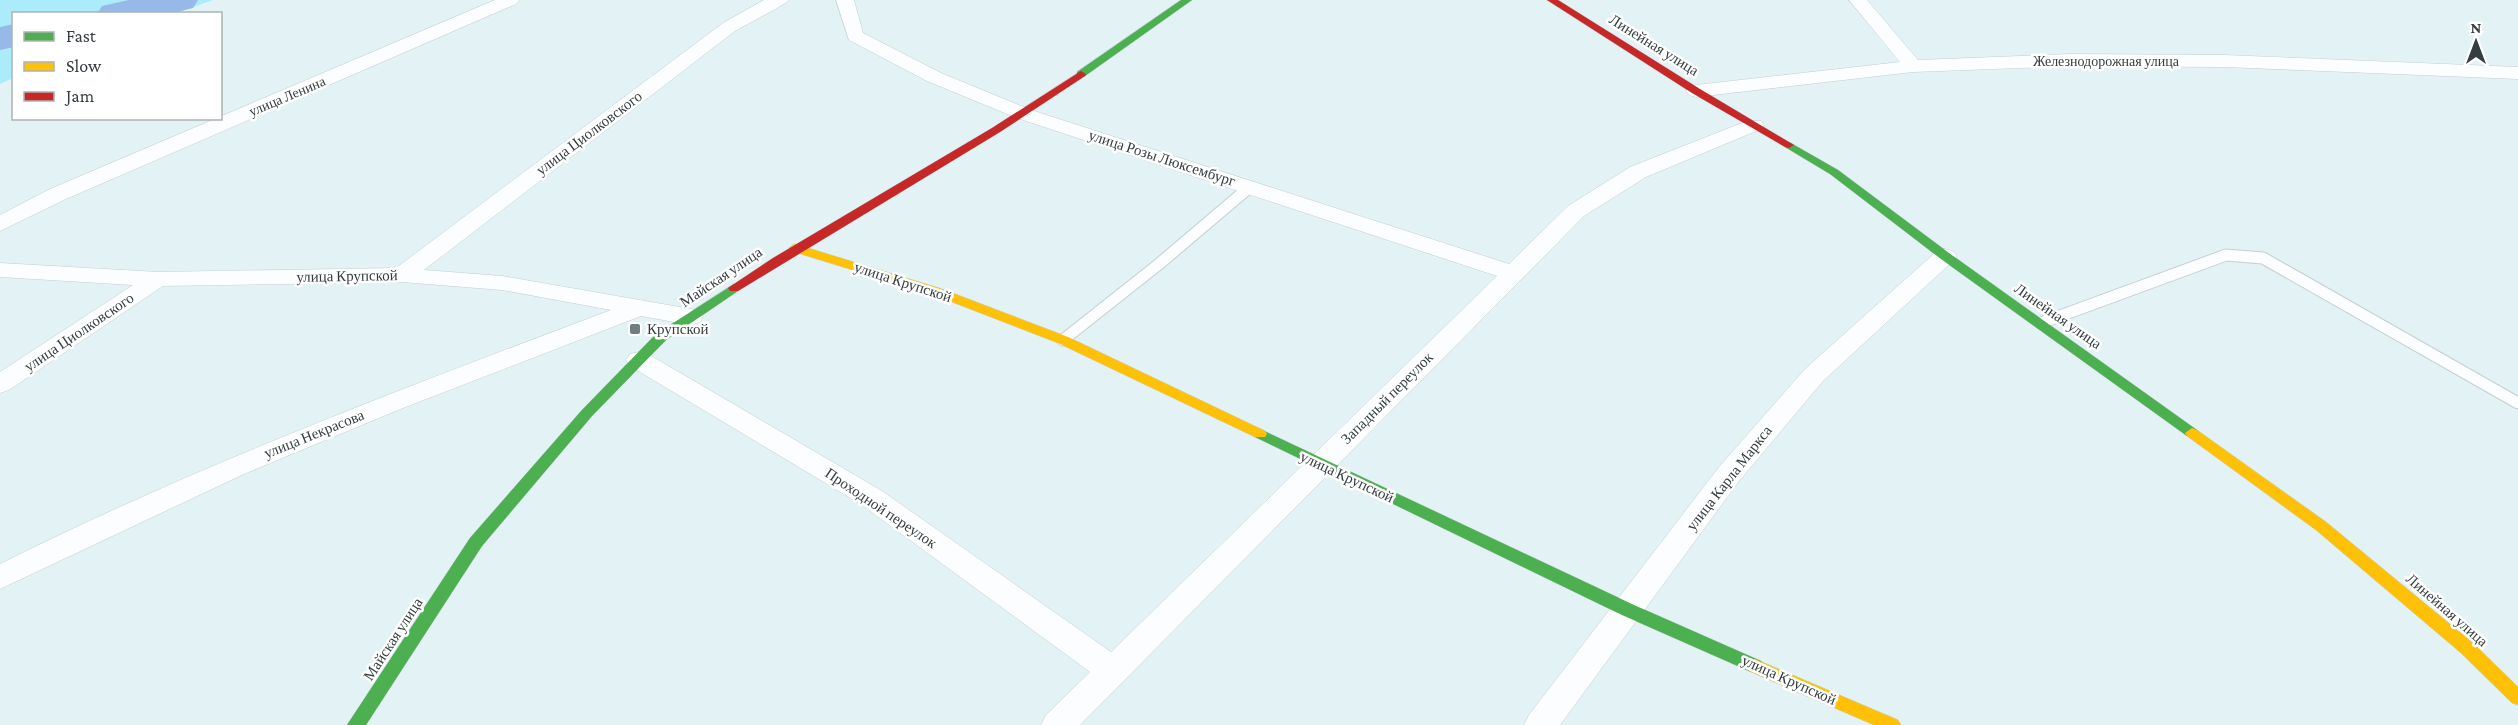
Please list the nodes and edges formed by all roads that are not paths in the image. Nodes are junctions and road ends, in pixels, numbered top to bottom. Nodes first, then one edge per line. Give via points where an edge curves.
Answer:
1 (510, 0) edge
2 (780, 0) edge
3 (845, 0) edge
4 (1187, 0) edge
5 (1552, 0) edge
6 (1858, 0) edge
7 (1913, 66) junction
8 (2518, 73) edge
9 (1696, 90) junction
10 (1024, 114) junction
11 (1754, 125) junction
12 (1250, 187) junction
13 (0, 224) edge
14 (795, 248) junction
15 (1945, 256) junction
16 (0, 270) edge
17 (1512, 273) junction
18 (402, 274) junction
19 (158, 279) junction
20 (636, 309) junction
21 (691, 317) junction
22 (2041, 323) junction
23 (1063, 340) junction
24 (639, 360) junction
25 (0, 384) edge
26 (2518, 403) edge
27 (1320, 465) junction
28 (0, 577) edge
29 (1628, 610) junction
30 (1113, 671) junction
31 (2518, 698) edge
32 (356, 725) edge
33 (1058, 725) edge
34 (1541, 725) edge
35 (1892, 725) edge

1 - 13 street, улица Ленина via 58,194
2 - 18 street, улица Циолковского via 729,27
3 - 10 street, улица Розы Люксембург via 855,36 934,77
4 - 10 street, Майская улица
5 - 9 street, Линейная улица
6 - 7 street
7 - 8 street, Железнодорожная улица via 2071,60 2212,61
7 - 9 street, Железнодорожная улица
9 - 11 street, Линейная улица
10 - 12 street, улица Розы Люксембург
10 - 14 street, Майская улица
11 - 15 street, Линейная улица via 1834,172
11 - 17 street, Западный переулок via 1638,172 1576,211
12 - 17 street, улица Розы Люксембург
12 - 23 lane
14 - 21 street, Майская улица
14 - 23 street, улица Крупской via 938,292
15 - 22 street, Линейная улица
15 - 29 street, улица Карла Маркса via 1814,375 1729,474
16 - 19 street, улица Крупской
17 - 27 street, Западный переулок
18 - 19 street, улица Крупской
18 - 20 street, улица Крупской via 502,283
19 - 25 street, улица Циолковского
20 - 21 street, улица Крупской
20 - 28 street, улица Некрасова via 311,434
21 - 24 street, Майская улица via 661,337
22 - 26 lane via 2226,255 2263,258
22 - 31 street, Линейная улица via 2321,526 2467,648
23 - 27 street, улица Крупской
24 - 30 street, Проходной переулок via 873,498
24 - 32 street, Майская улица via 587,413 476,542
27 - 29 street, улица Крупской
27 - 30 street, Западный переулок
29 - 34 street, улица Карла Маркса
29 - 35 street, улица Крупской
30 - 33 street, Западный переулок

